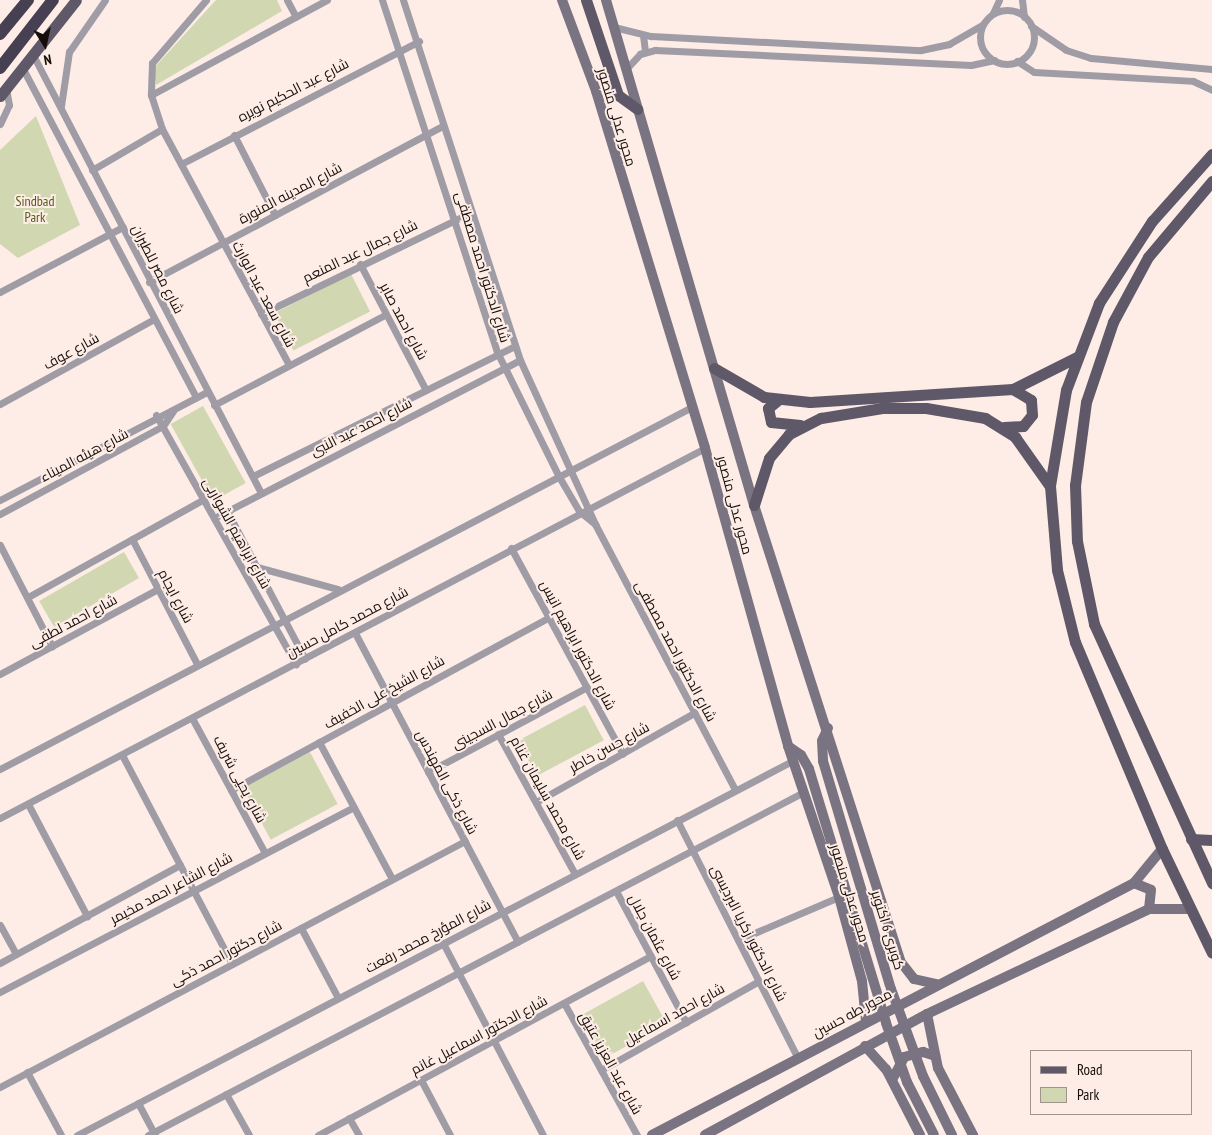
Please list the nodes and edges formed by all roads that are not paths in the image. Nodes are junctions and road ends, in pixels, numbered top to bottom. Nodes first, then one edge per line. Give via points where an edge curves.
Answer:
1 (28, 0) edge
2 (53, 0) edge
3 (76, 0) edge
4 (105, 0) edge
5 (206, 0) edge
6 (287, 0) edge
7 (327, 0) edge
8 (382, 0) edge
9 (403, 0) edge
10 (562, 0) edge
11 (586, 0) edge
12 (606, 0) edge
13 (1000, 0) edge
14 (1022, 0) edge
15 (993, 14) junction
16 (296, 17) junction
17 (1024, 17) junction
18 (983, 24) junction
19 (1031, 26) junction
20 (614, 27) junction
21 (0, 34) edge
22 (643, 35) junction
23 (418, 41) junction
24 (401, 49) junction
25 (645, 52) junction
26 (33, 55) junction
27 (994, 60) junction
28 (1017, 61) junction
29 (0, 68) edge
30 (23, 69) junction
31 (626, 69) junction
32 (1212, 69) edge
33 (1212, 90) edge
34 (3, 92) edge
35 (151, 95) junction
36 (637, 109) junction
37 (62, 112) junction
38 (0, 124) edge
39 (443, 126) junction
40 (162, 129) junction
41 (427, 134) junction
42 (234, 135) junction
43 (1212, 154) edge
44 (181, 164) junction
45 (92, 170) junction
46 (1212, 181) edge
47 (472, 212) junction
48 (275, 215) junction
49 (456, 218) junction
50 (122, 227) junction
51 (110, 233) junction
52 (222, 243) junction
53 (360, 264) junction
54 (150, 282) junction
55 (0, 292) edge
56 (261, 314) junction
57 (386, 315) junction
58 (154, 320) junction
59 (514, 346) junction
60 (498, 354) junction
61 (1076, 357) junction
62 (520, 360) junction
63 (288, 366) junction
64 (503, 367) junction
65 (714, 368) junction
66 (426, 390) junction
67 (1013, 390) junction
68 (207, 392) junction
69 (196, 397) junction
70 (778, 400) junction
71 (0, 404) edge
72 (214, 405) junction
73 (692, 407) junction
74 (173, 411) junction
75 (156, 415) junction
76 (801, 425) junction
77 (163, 426) junction
78 (1004, 427) junction
79 (706, 448) junction
80 (572, 467) junction
81 (558, 475) junction
82 (253, 476) junction
83 (1050, 486) junction
84 (261, 493) junction
85 (204, 499) junction
86 (0, 500) edge
87 (590, 505) junction
88 (754, 505) junction
89 (227, 511) junction
90 (579, 511) junction
91 (0, 514) edge
92 (214, 518) junction
93 (595, 524) junction
94 (132, 539) junction
95 (0, 545) edge
96 (511, 548) junction
97 (257, 567) junction
98 (158, 589) junction
99 (339, 590) junction
100 (28, 597) junction
101 (549, 617) junction
102 (284, 618) junction
103 (274, 624) junction
104 (354, 633) junction
105 (52, 646) junction
106 (305, 659) junction
107 (198, 664) junction
108 (296, 664) junction
109 (0, 674) edge
110 (587, 687) junction
111 (391, 703) junction
112 (694, 714) junction
113 (192, 718) junction
114 (828, 728) junction
115 (498, 734) junction
116 (319, 742) junction
117 (788, 746) junction
118 (623, 754) junction
119 (122, 755) junction
120 (792, 761) junction
121 (0, 769) edge
122 (428, 772) junction
123 (735, 789) junction
124 (231, 790) junction
125 (802, 793) junction
126 (536, 802) junction
127 (28, 804) junction
128 (354, 806) junction
129 (0, 818) edge
130 (677, 820) junction
131 (1191, 839) junction
132 (1212, 840) edge
133 (465, 841) junction
134 (1162, 849) junction
135 (693, 851) junction
136 (265, 853) junction
137 (180, 865) junction
138 (575, 874) junction
139 (392, 879) junction
140 (1134, 882) junction
141 (1212, 883) edge
142 (193, 890) junction
143 (616, 891) junction
144 (839, 897) junction
145 (1149, 909) junction
146 (1191, 909) junction
147 (502, 912) junction
148 (87, 916) junction
149 (0, 925) edge
150 (301, 928) junction
151 (738, 940) junction
152 (518, 942) junction
153 (443, 943) junction
154 (1212, 953) edge
155 (16, 954) junction
156 (651, 956) junction
157 (0, 963) edge
158 (232, 964) junction
159 (902, 966) junction
160 (458, 973) junction
161 (759, 981) junction
162 (862, 982) junction
163 (936, 984) junction
164 (0, 992) edge
165 (338, 998) junction
166 (564, 1003) junction
167 (927, 1014) junction
168 (866, 1021) junction
169 (686, 1022) junction
170 (494, 1041) junction
171 (865, 1046) junction
172 (934, 1056) junction
173 (798, 1058) junction
174 (601, 1070) junction
175 (27, 1072) junction
176 (421, 1080) junction
177 (892, 1080) junction
178 (0, 1087) edge
179 (226, 1094) junction
180 (138, 1103) junction
181 (349, 1118) junction
182 (152, 1134) edge
183 (61, 1135) edge
184 (77, 1135) edge
185 (249, 1135) edge
186 (318, 1135) edge
187 (359, 1135) edge
188 (450, 1135) edge
189 (543, 1135) edge
190 (637, 1135) edge
191 (652, 1135) edge
192 (705, 1135) edge
193 (920, 1135) edge
194 (934, 1135) edge
195 (952, 1135) edge
196 (973, 1135) edge

1 - 21 highway
2 - 29 highway
3 - 26 main road
4 - 37 street via 69,52 62,81
5 - 35 street, شارع سعد عبد الوارث via 152,63
6 - 16 street
7 - 16 street
8 - 24 street, شارع الدكتور احمد مصطفى
9 - 23 street, شارع الدكتور احمد مصطفى
10 - 73 main road, محور عدلى منصور via 596,91
11 - 36 main road via 618,95
12 - 20 main road, محور عدلى منصور
13 - 15 street
14 - 17 street
15 - 17 street via 1009,10
15 - 18 street
16 - 35 street
17 - 19 street
18 - 22 street via 949,44 921,50
18 - 27 street via 982,47
19 - 28 street via 1030,49
19 - 32 street via 1066,50 1091,58
20 - 22 street
20 - 31 main road, محور عدلى منصور
22 - 25 street
23 - 24 street, شارع عبد الحكيم نويره
23 - 39 street, شارع الدكتور احمد مصطفى
24 - 41 street, شارع الدكتور احمد مصطفى
24 - 42 street, شارع عبد الحكيم نويره
25 - 27 street via 971,65
25 - 31 street
26 - 30 main road
26 - 37 street, شارع مصر للطيران
27 - 28 street
28 - 33 street via 1034,72 1193,81
30 - 34 main road
30 - 51 street, شارع مصر للطيران
31 - 36 main road, محور عدلى منصور
34 - 38 street via 9,105
35 - 40 street, شارع سعد عبد الوارث
36 - 65 main road, محور عدلى منصور
37 - 45 street, شارع مصر للطيران
39 - 41 street, شارع المدينه المنورة
39 - 47 street, شارع الدكتور احمد مصطفى
40 - 44 street, شارع سعد عبد الوارث
40 - 45 street
41 - 48 street, شارع المدينه المنورة
41 - 49 street, شارع الدكتور احمد مصطفى
42 - 44 street, شارع عبد الحكيم نويره
42 - 48 street
43 - 61 main road via 1137,241 1099,303
44 - 52 street, شارع سعد عبد الوارث
45 - 50 street, شارع مصر للطيران
46 - 131 main road via 1148,257 1113,322 1086,402 1075,485 1080,569 1094,624
47 - 49 street, شارع جمال عبد المنعم
47 - 59 street, شارع الدكتور احمد مصطفى
48 - 52 street, شارع المدينه المنورة
49 - 53 street, شارع جمال عبد المنعم
49 - 60 street, شارع الدكتور احمد مصطفى
50 - 51 street
50 - 54 street, شارع مصر للطيران
51 - 55 street
51 - 58 street, شارع مصر للطيران
52 - 54 street, شارع المدينه المنورة
52 - 56 street, شارع سعد عبد الوارث
53 - 56 street, شارع جمال عبد المنعم
53 - 57 street, شارع احمد صابر
54 - 68 street, شارع مصر للطيران
56 - 63 street, شارع سعد عبد الوارث
57 - 63 street
57 - 66 street, شارع احمد صابر
58 - 69 street, شارع مصر للطيران
58 - 71 street, شارع عوف
59 - 60 street, شارع احمد عبد النبى
59 - 62 street, شارع الدكتور احمد مصطفى
60 - 64 street, شارع الدكتور احمد مصطفى
60 - 66 street, شارع احمد عبد النبى
61 - 67 main road
61 - 83 main road via 1056,430
62 - 64 street, شارع احمد عبد النبى
62 - 80 street, شارع الدكتور احمد مصطفى
63 - 72 street
64 - 81 street, شارع الدكتور احمد مصطفى
64 - 84 street, شارع احمد عبد النبى
65 - 70 main road via 751,392
65 - 88 main road, محور عدلى منصور
66 - 82 street, شارع احمد عبد النبى
67 - 70 main road via 810,402
67 - 78 main road via 1031,400 1032,415 1022,426
68 - 69 street, شارع هيئه الميناء
68 - 72 street, شارع مصر للطيران
69 - 74 street, شارع هيئه الميناء
70 - 76 main road via 768,408 771,422
72 - 82 street, شارع مصر للطيران
73 - 79 main road, محور عدلى منصور
73 - 80 street
74 - 75 street, شارع هيئه الميناء
74 - 77 street, شارع هيئه الميناء
75 - 77 street, شارع ابراهيم الشواربى
75 - 86 street, شارع هيئه الميناء
76 - 78 main road via 845,414 906,408 965,414
76 - 88 main road via 769,458
77 - 85 street, شارع ابراهيم الشواربى
77 - 91 street, شارع هيئه الميناء
78 - 83 main road via 1035,460
79 - 87 street, شارع محمد كامل حسين
79 - 117 main road, محور عدلى منصور
80 - 81 street
80 - 87 street, شارع الدكتور احمد مصطفى
81 - 90 street, شارع الدكتور احمد مصطفى
81 - 99 street
82 - 84 street, شارع مصر للطيران
83 - 134 main road via 1057,570 1068,618
84 - 89 street, شارع احمد عبد النبى
85 - 92 street, شارع ابراهيم الشواربى
85 - 94 street
87 - 90 street, شارع محمد كامل حسين
87 - 93 street, شارع الدكتور احمد مصطفى
88 - 114 main road, محور عدلى منصور
89 - 92 street, شارع احمد عبد النبى
89 - 97 street, شارع ابراهيم الشواربى
90 - 93 street, شارع الدكتور احمد مصطفى
90 - 96 street, شارع محمد كامل حسين
92 - 103 street, شارع ابراهيم الشواربى
93 - 112 street, شارع الدكتور احمد مصطفى
94 - 98 street, شارع ايجام
94 - 100 street
95 - 100 street
96 - 101 street, شارع الدكتور ابراهيم انيس
96 - 104 street, شارع محمد كامل حسين
97 - 99 street
97 - 102 street, شارع ابراهيم الشواربى
98 - 105 street, شارع احمد لطفى
98 - 107 street, شارع ايجام
99 - 102 street
100 - 105 street
101 - 110 street, شارع الدكتور ابراهيم انيس
101 - 111 street, شارع الشيخ على الخفيف
102 - 103 street
102 - 106 street, شارع ابراهيم الشواربى
103 - 107 street
103 - 108 street, شارع ابراهيم الشواربى
104 - 106 street, شارع محمد كامل حسين
104 - 111 street, شارع ذكى المهندس
105 - 109 street, شارع احمد لطفى
106 - 108 street, شارع محمد كامل حسين
107 - 121 street
108 - 113 street, شارع محمد كامل حسين
110 - 115 street, شارع جمال السجينى
110 - 118 street, شارع الدكتور ابراهيم انيس
111 - 116 street, شارع الشيخ على الخفيف
111 - 122 street, شارع ذكى المهندس
112 - 118 street, شارع حسن خاطر
112 - 123 street, شارع الدكتور احمد مصطفى
113 - 119 street, شارع محمد كامل حسين
113 - 124 street, شارع يحيى شريف
114 - 159 main road, محور عدلى منصور
114 - 195 main road, كوبرى 6 اكتوبر via 822,741 822,761 882,959 906,1033
115 - 122 street, شارع جمال السجينى
115 - 126 street, شارع محمد سليمان غنام
116 - 124 street, شارع الشيخ على الخفيف
116 - 128 street
117 - 120 main road, محور عدلى منصور
117 - 194 main road, كوبرى 6 اكتوبر via 801,755 809,769 869,963 920,1109
118 - 126 street, شارع حسن خاطر
119 - 127 street, شارع محمد كامل حسين
119 - 137 street
120 - 123 street, شارع المؤرخ محمد رفعت
120 - 125 main road, محور عدلى منصور
122 - 133 street, شارع ذكى المهندس
123 - 130 street, شارع المؤرخ محمد رفعت
124 - 136 street, شارع يحيى شريف
125 - 135 street
125 - 144 main road, محور عدلى منصور
126 - 138 street, شارع محمد سليمان غنام
127 - 129 street, شارع محمد كامل حسين
127 - 148 street
128 - 136 street, شارع الشاعر احمد مخيمر
128 - 139 street
130 - 135 street, شارع الدكتور زكريا البرديسى
130 - 138 street, شارع المؤرخ محمد رفعت
131 - 132 main road
131 - 141 main road
133 - 139 street, شارع دكتور احمد ذكى
133 - 147 street, شارع ذكى المهندس
134 - 140 main road, محور طه حسين
134 - 146 main road
135 - 143 street
135 - 151 street, شارع الدكتور زكريا البرديسى
136 - 142 street, شارع الشاعر احمد مخيمر
137 - 142 street
137 - 148 street, شارع الشاعر احمد مخيمر
138 - 147 street, شارع المؤرخ محمد رفعت
139 - 150 street, شارع دكتور احمد ذكى
140 - 145 main road via 1151,890
140 - 163 main road, محور طه حسين
142 - 158 street
142 - 164 street, شارع الشاعر احمد مخيمر
143 - 152 street
143 - 156 street, شارع عثمان جلال
144 - 151 street
144 - 162 main road, محور عدلى منصور
145 - 146 main road
145 - 167 main road
146 - 154 main road
147 - 152 street, شارع ذكى المهندس
147 - 153 street, شارع المؤرخ محمد رفعت
148 - 155 street, شارع الشاعر احمد مخيمر
149 - 155 street
150 - 158 street, شارع دكتور احمد ذكى
150 - 165 street
151 - 161 street, شارع الدكتور زكريا البرديسى
152 - 160 street
153 - 160 street
153 - 165 street, شارع المؤرخ محمد رفعت
155 - 157 street, شارع الشاعر احمد مخيمر
156 - 166 street, شارع الدكتور اسماعيل غانم
156 - 169 street, شارع عثمان جلال
158 - 175 street, شارع دكتور احمد ذكى
159 - 162 main road via 886,982
159 - 163 main road via 919,981
160 - 170 street
160 - 179 street
161 - 169 street, شارع احمد اسماعيل
161 - 173 street, شارع الدكتور زكريا البرديسى
162 - 168 main road, محور عدلى منصور
163 - 168 main road, محور طه حسين
165 - 180 street, شارع المؤرخ محمد رفعت
166 - 170 street, شارع الدكتور اسماعيل غانم
166 - 174 street, شارع عبد العزيز عتيق
167 - 171 main road
167 - 172 main road
168 - 173 main road, محور طه حسين
169 - 174 street, شارع احمد اسماعيل
170 - 176 street, شارع الدكتور اسماعيل غانم
170 - 189 street
171 - 177 main road
171 - 192 main road
172 - 177 main road via 916,1052 904,1057
172 - 196 main road
173 - 191 main road, محور طه حسين
174 - 190 street, شارع عبد العزيز عتيق
175 - 178 street, شارع دكتور احمد ذكى
175 - 183 street
176 - 181 street, شارع الدكتور اسماعيل غانم
176 - 188 street
177 - 193 main road
179 - 182 street
179 - 185 street
180 - 182 street
180 - 184 street, شارع المؤرخ محمد رفعت
181 - 186 street, شارع الدكتور اسماعيل غانم
181 - 187 street

